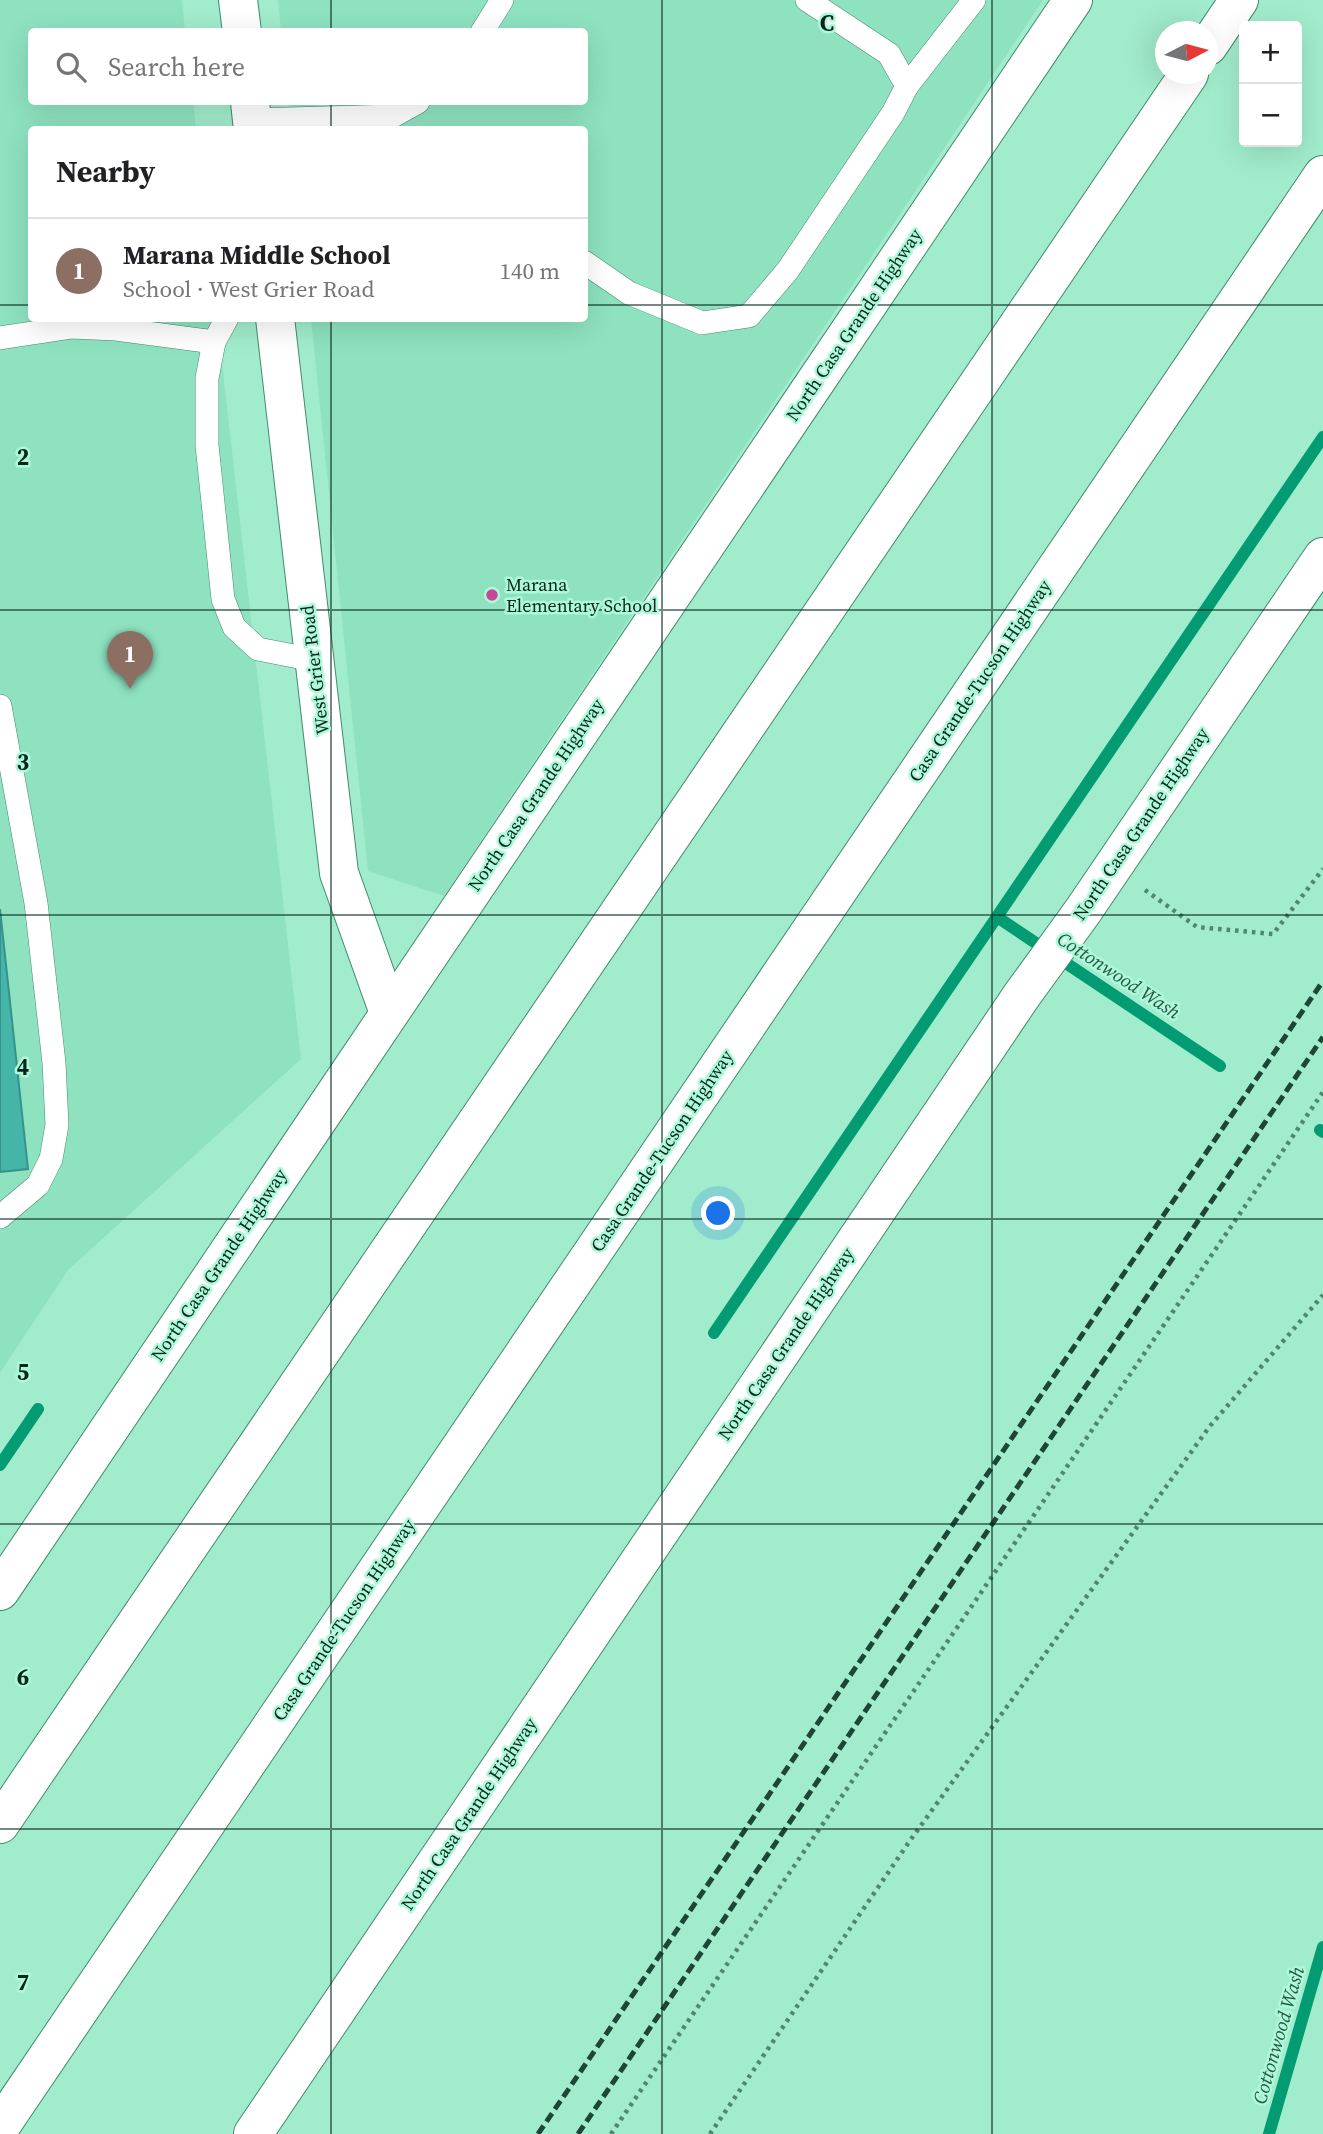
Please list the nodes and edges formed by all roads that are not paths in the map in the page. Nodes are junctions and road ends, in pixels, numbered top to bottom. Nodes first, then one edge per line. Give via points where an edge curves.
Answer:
1 (238, 0) edge
2 (502, 0) edge
3 (807, 0) edge
4 (974, 0) edge
5 (1073, 0) edge
6 (1239, 0) edge
7 (242, 28) edge
8 (484, 28) edge
9 (1218, 31) edge
10 (1182, 84) edge
11 (907, 86) junction
12 (415, 105) edge
13 (251, 117) edge
14 (398, 123) edge
15 (1323, 175) edge
16 (588, 265) edge
17 (225, 322) edge
18 (275, 322) edge
19 (0, 338) edge
20 (214, 342) junction
21 (1323, 557) edge
22 (314, 660) junction
23 (0, 706) edge
24 (389, 1013) junction
25 (0, 1217) edge
26 (0, 1591) edge
27 (0, 1824) edge
28 (0, 2127) edge
29 (253, 2134) edge

1 - 7 main road
2 - 8 lane
3 - 11 lane via 889,54
4 - 11 lane
5 - 24 main road, North Casa Grande Highway
6 - 9 main road
10 - 27 main road
11 - 16 lane via 788,270 749,316 702,323 629,293
12 - 14 lane
13 - 14 lane
15 - 28 main road, Casa Grande-Tucson Highway
17 - 20 lane
18 - 22 main road, West Grier Road
19 - 20 lane via 72,327
20 - 22 lane via 207,378 207,445 223,599 234,627 258,649
21 - 29 main road, North Casa Grande Highway
22 - 24 main road, West Grier Road via 339,873
23 - 25 lane via 36,903 57,1125 51,1159 38,1185
24 - 26 main road, North Casa Grande Highway

